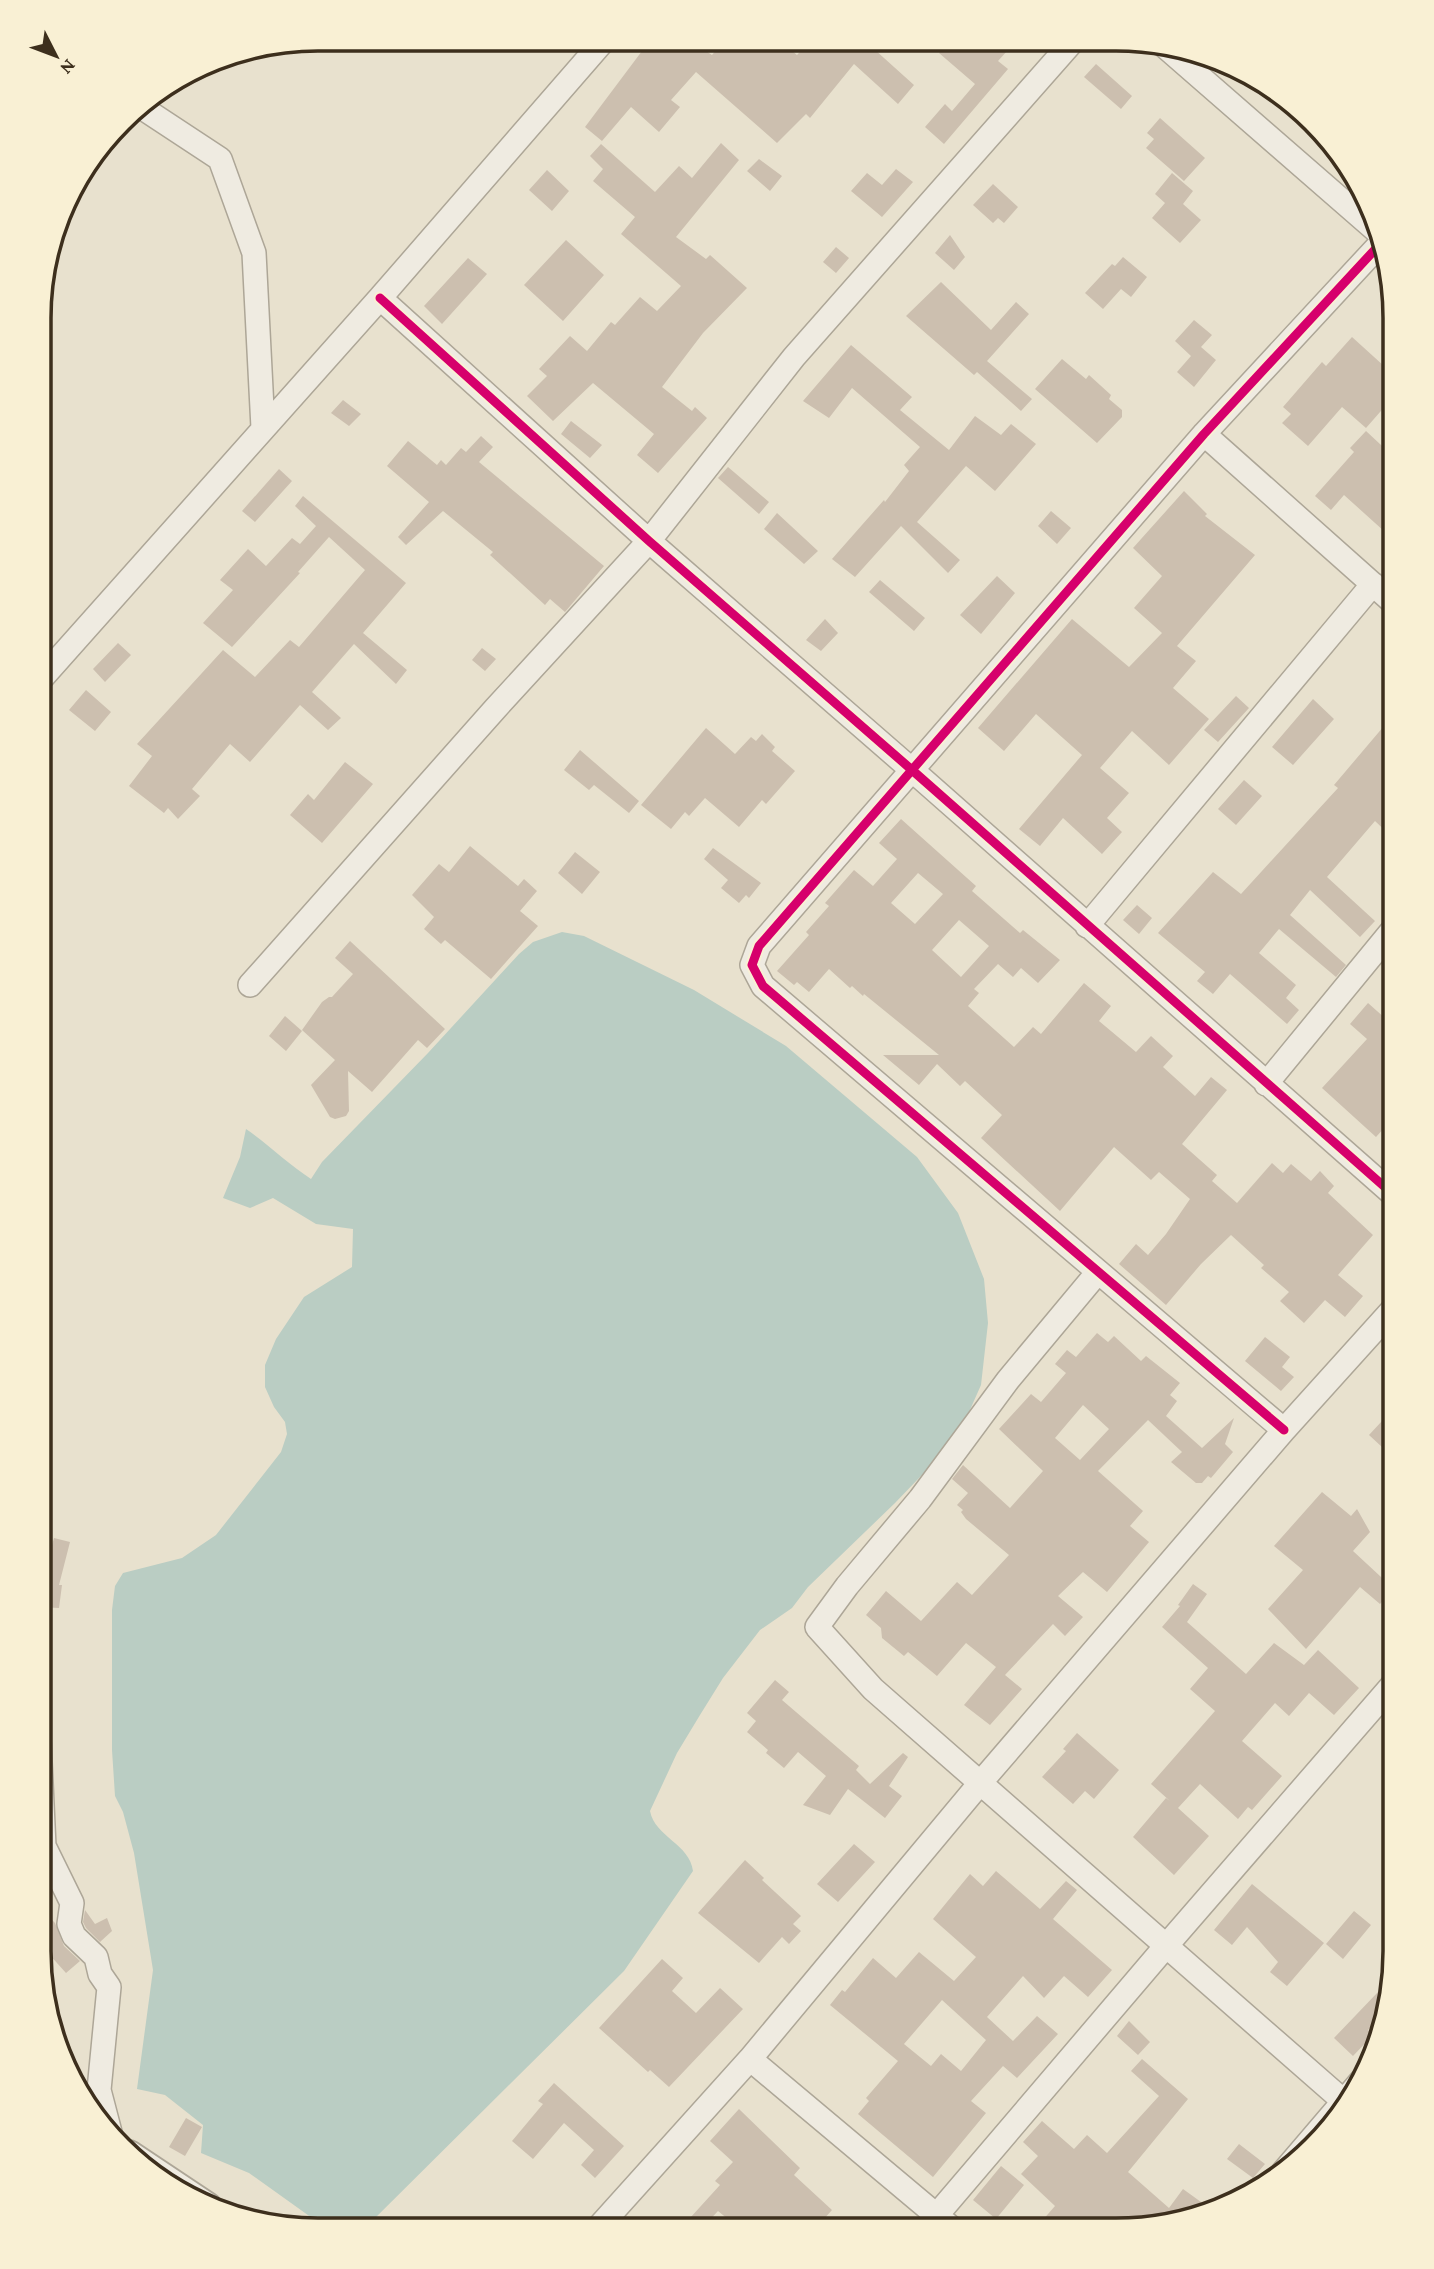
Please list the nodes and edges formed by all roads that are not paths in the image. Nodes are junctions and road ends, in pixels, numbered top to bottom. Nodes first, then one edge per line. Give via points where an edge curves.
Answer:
1 (595, 51) edge
2 (1064, 51) edge
3 (1178, 58) edge
4 (148, 112) edge
5 (1365, 221) edge
6 (1374, 250) edge
7 (380, 298) junction
8 (262, 428) junction
9 (1204, 434) junction
10 (649, 541) junction
11 (1373, 584) junction
12 (1383, 593) edge
13 (51, 668) edge
14 (912, 770) junction
15 (1087, 926) junction
16 (1383, 942) edge
17 (250, 985) dead end
18 (1266, 1084) junction
19 (1383, 1186) edge
20 (1098, 1272) junction
21 (1383, 1320) edge
22 (1284, 1430) junction
23 (1383, 1696) edge
24 (981, 1783) junction
25 (51, 1860) edge
26 (1166, 1946) junction
27 (750, 2059) junction
28 (1340, 2097) edge
29 (105, 2112) edge
30 (607, 2218) edge
31 (926, 2218) edge
32 (933, 2218) edge

1 - 7 street
2 - 10 street via 794,357
3 - 5 street
4 - 8 street via 220,159 254,253
6 - 9 street
7 - 8 street
7 - 10 street
8 - 13 street
9 - 11 street
9 - 14 street
10 - 14 street
10 - 17 street
11 - 12 street
11 - 15 street
14 - 15 street
14 - 20 street via 759,946 751,965 763,986
15 - 18 street
16 - 18 street
18 - 19 street
20 - 22 street
20 - 24 street via 817,1627 873,1689
21 - 22 street
22 - 24 street
23 - 26 street
24 - 26 street
24 - 27 street
25 - 29 street via 72,1903 69,1924 74,1936 96,1956 108,1987 99,2090
26 - 28 street
26 - 32 street
27 - 30 street
27 - 31 street

